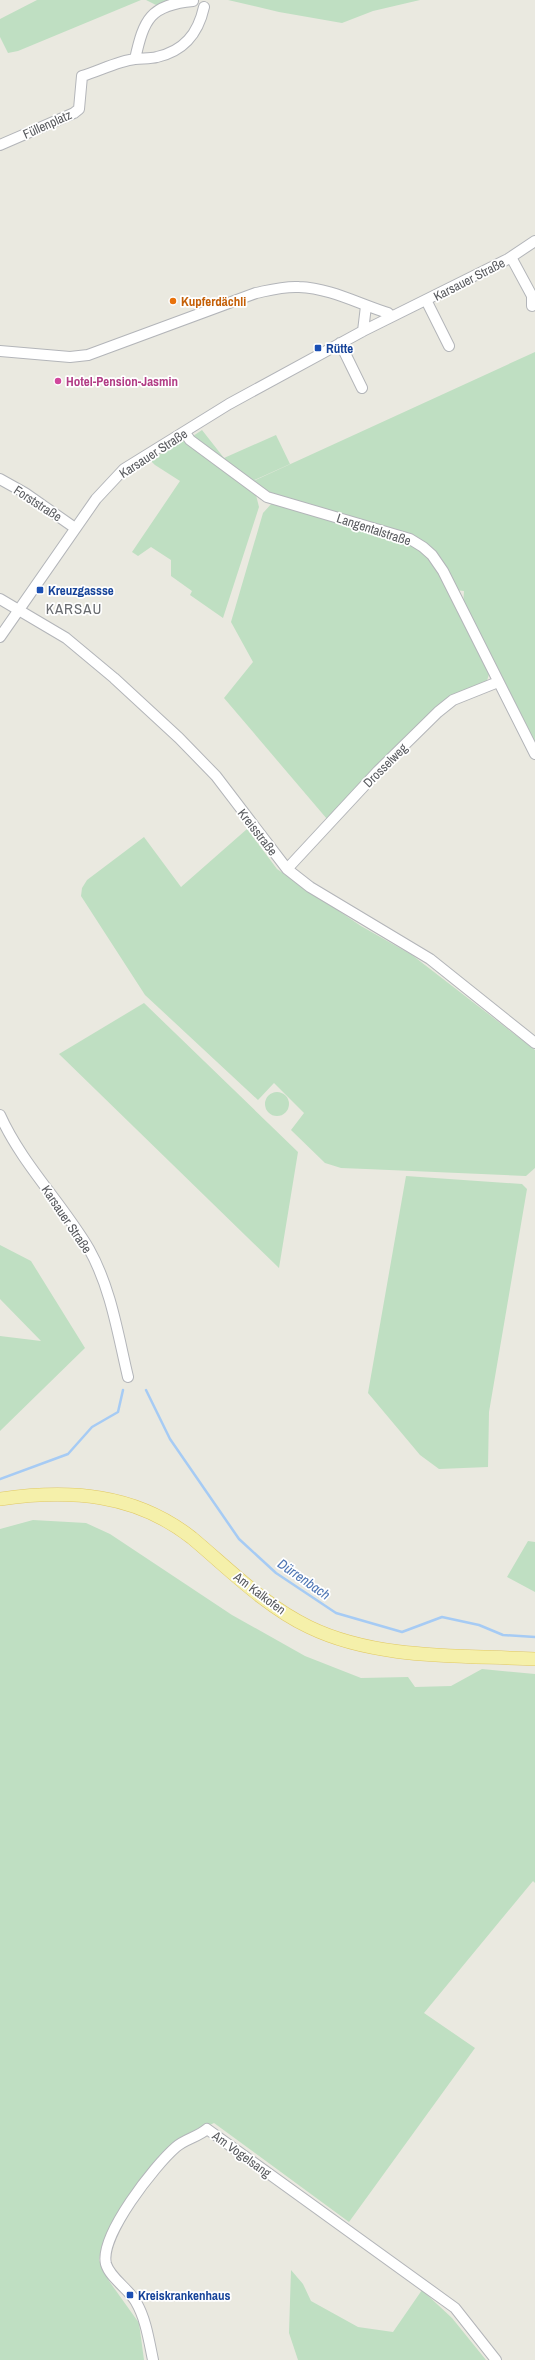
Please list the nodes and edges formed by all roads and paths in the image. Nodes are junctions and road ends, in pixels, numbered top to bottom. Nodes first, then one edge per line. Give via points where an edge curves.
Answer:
1 (193, 1) edge
2 (204, 7) dead end
3 (135, 59) junction
4 (0, 145) edge
5 (535, 241) edge
6 (512, 257) junction
7 (426, 300) junction
8 (366, 306) junction
9 (532, 306) dead end
10 (391, 316) junction
11 (363, 331) junction
12 (340, 343) junction
13 (449, 346) dead end
14 (0, 351) edge
15 (362, 388) dead end
16 (184, 433) junction
17 (0, 479) edge
18 (76, 528) junction
19 (0, 599) edge
20 (19, 612) junction
21 (0, 637) edge
22 (498, 682) junction
23 (535, 754) edge
24 (287, 869) junction
25 (535, 1043) edge
26 (0, 1115) edge
27 (128, 1377) dead end
28 (0, 1500) edge
29 (535, 1659) edge
30 (153, 2360) edge
31 (496, 2360) edge

1 - 3 street via 164,6 155,12 141,31
2 - 3 street, Füllenplatz via 201,22 190,40 174,52 156,58
3 - 4 street, Füllenplatz via 82,76 80,109
5 - 6 street, Karsauer Straße
6 - 7 street, Karsauer Straße
6 - 9 street, Karsauer Straße via 532,296
7 - 10 street, Karsauer Straße
7 - 13 street, Karsauer Straße
8 - 10 street
8 - 11 street
8 - 14 street via 312,288 285,287 256,293 88,355 70,357
10 - 11 street, Karsauer Straße
11 - 12 street, Karsauer Straße
12 - 15 street
12 - 16 street, Karsauer Straße via 229,404
16 - 18 street, Karsauer Straße via 124,469 96,499
16 - 22 street, Langentalstraße via 267,497 410,539 423,547 443,571
17 - 18 street, Forststraße via 25,492
18 - 20 street, Karsauer Straße
19 - 20 street, Kreisstraße
20 - 21 street, Karsauer Straße
20 - 24 street, Kreisstraße via 66,638 179,738 216,776
22 - 23 street, Langentalstraße
22 - 24 street, Drosselweg via 453,700 438,712 378,771
24 - 25 street, Kreisstraße via 310,887 430,959
26 - 27 street, Karsauer Straße via 9,1135 90,1251 103,1281
28 - 29 main road, Am Kalkofen via 84,1494 110,1498 135,1507 190,1537 278,1608 310,1627 343,1640 375,1648 412,1652
30 - 31 street, Am Vogelsang via 140,2310 136,2301 106,2265 106,2251 117,2224 163,2158 177,2146 207,2129 455,2308

